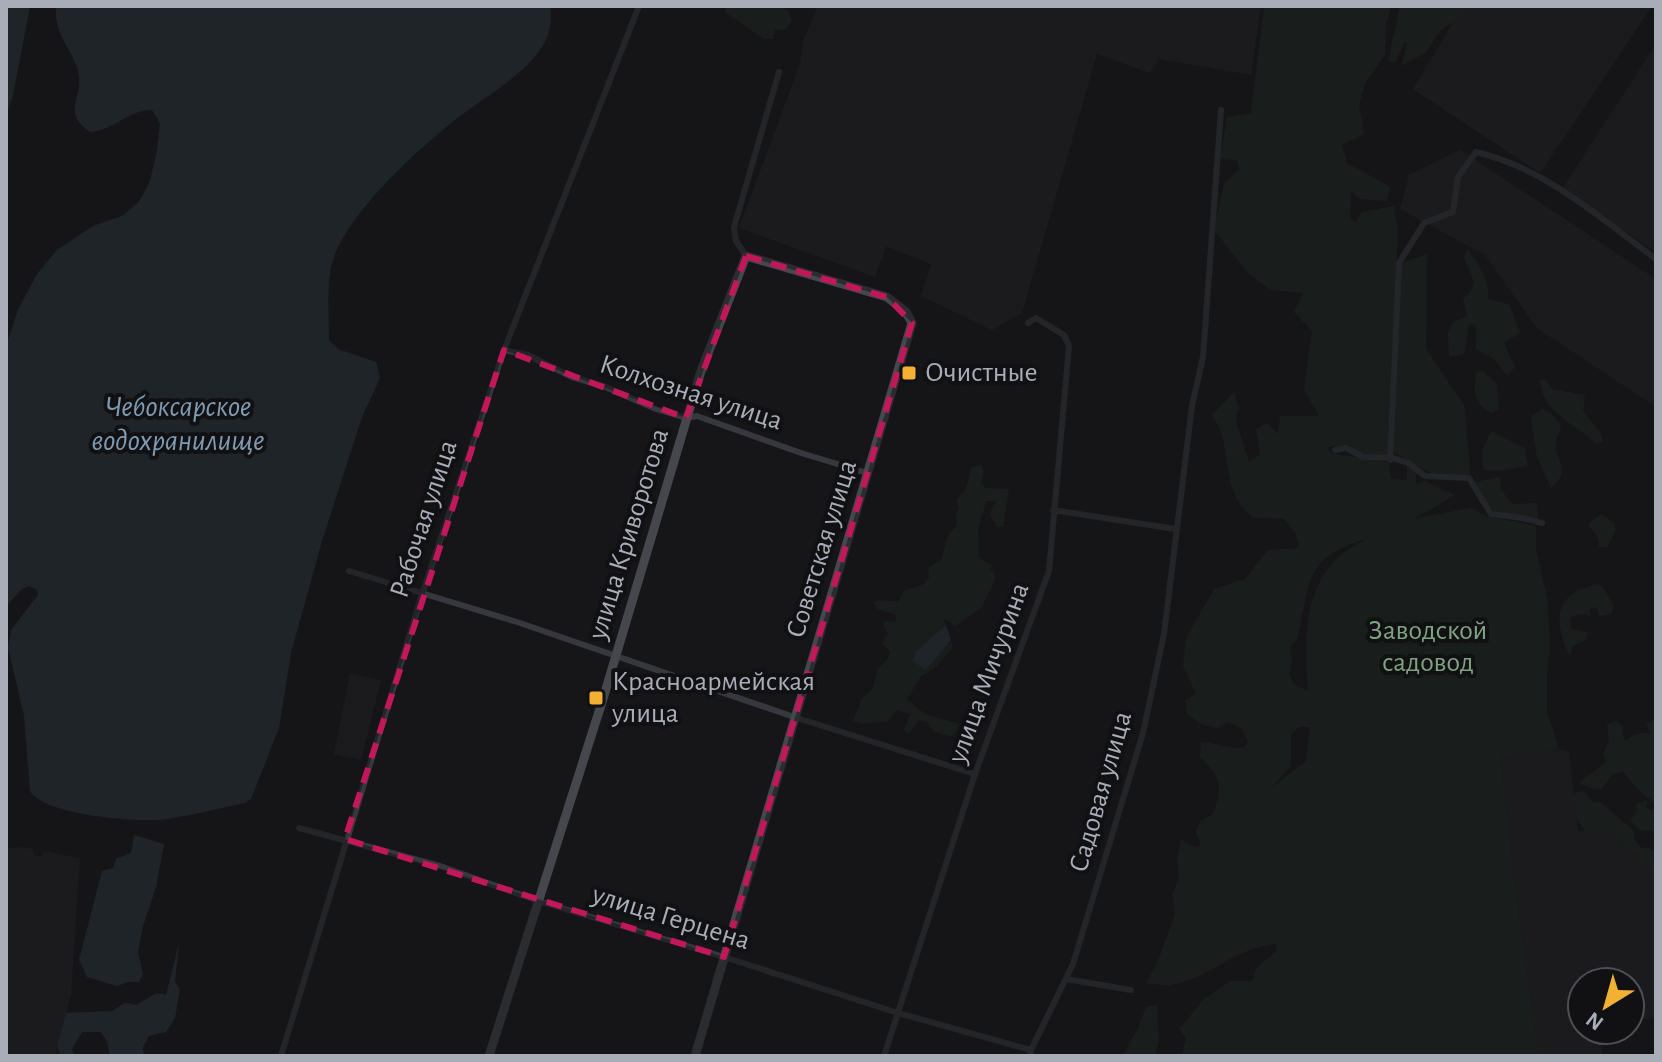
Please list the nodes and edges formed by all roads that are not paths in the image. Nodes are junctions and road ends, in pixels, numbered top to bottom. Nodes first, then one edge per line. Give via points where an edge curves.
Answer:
1 (639, 6) edge
2 (779, 72) dead end
3 (1221, 110) dead end
4 (746, 256) junction
5 (1656, 259) edge
6 (1028, 323) dead end
7 (504, 350) junction
8 (686, 418) junction
9 (1335, 450) dead end
10 (1390, 460) junction
11 (867, 473) junction
12 (1053, 510) junction
13 (1542, 523) dead end
14 (1175, 529) junction
15 (349, 571) dead end
16 (422, 594) junction
17 (616, 656) junction
18 (794, 717) junction
19 (975, 774) junction
20 (299, 828) dead end
21 (345, 839) junction
22 (538, 901) junction
23 (724, 957) junction
24 (1066, 979) junction
25 (1131, 990) dead end
26 (898, 1013) junction
27 (1031, 1053) edge
28 (281, 1056) edge
29 (489, 1056) edge
30 (695, 1056) edge
31 (884, 1056) edge

1 - 7 street, Рабочая улица
2 - 4 street via 734,227
3 - 14 street, Садовая улица via 1203,357
4 - 8 street, улица Криворотова
4 - 11 street, Советская улица via 887,297 906,312 912,323
5 - 10 street via 1551,183 1476,152 1458,177 1453,212 1424,223 1399,263
6 - 12 street, улица Мичурина via 1036,318 1064,335 1069,346
7 - 8 street, Колхозная улица
7 - 16 street, Рабочая улица
8 - 11 street, Колхозная улица via 697,416
8 - 17 street, улица Криворотова
9 - 10 street
10 - 13 street via 1408,463 1425,476 1469,478 1491,514
11 - 18 street, Советская улица
12 - 14 street
12 - 19 street, улица Мичурина via 1049,571
14 - 24 street, Садовая улица via 1164,634 1143,733
15 - 16 street
16 - 17 street
16 - 21 street, Рабочая улица
17 - 18 street
17 - 22 street, улица Криворотова
18 - 19 street
18 - 23 street, Советская улица
19 - 26 street, улица Мичурина
20 - 21 street, улица Герцена
21 - 22 street, улица Герцена
21 - 28 street, Рабочая улица
22 - 23 street, улица Герцена
22 - 29 street, улица Криворотова
23 - 26 street, улица Герцена
23 - 30 street, Советская улица
24 - 25 street
24 - 27 street, Садовая улица
26 - 27 street, улица Герцена
26 - 31 street, улица Мичурина

